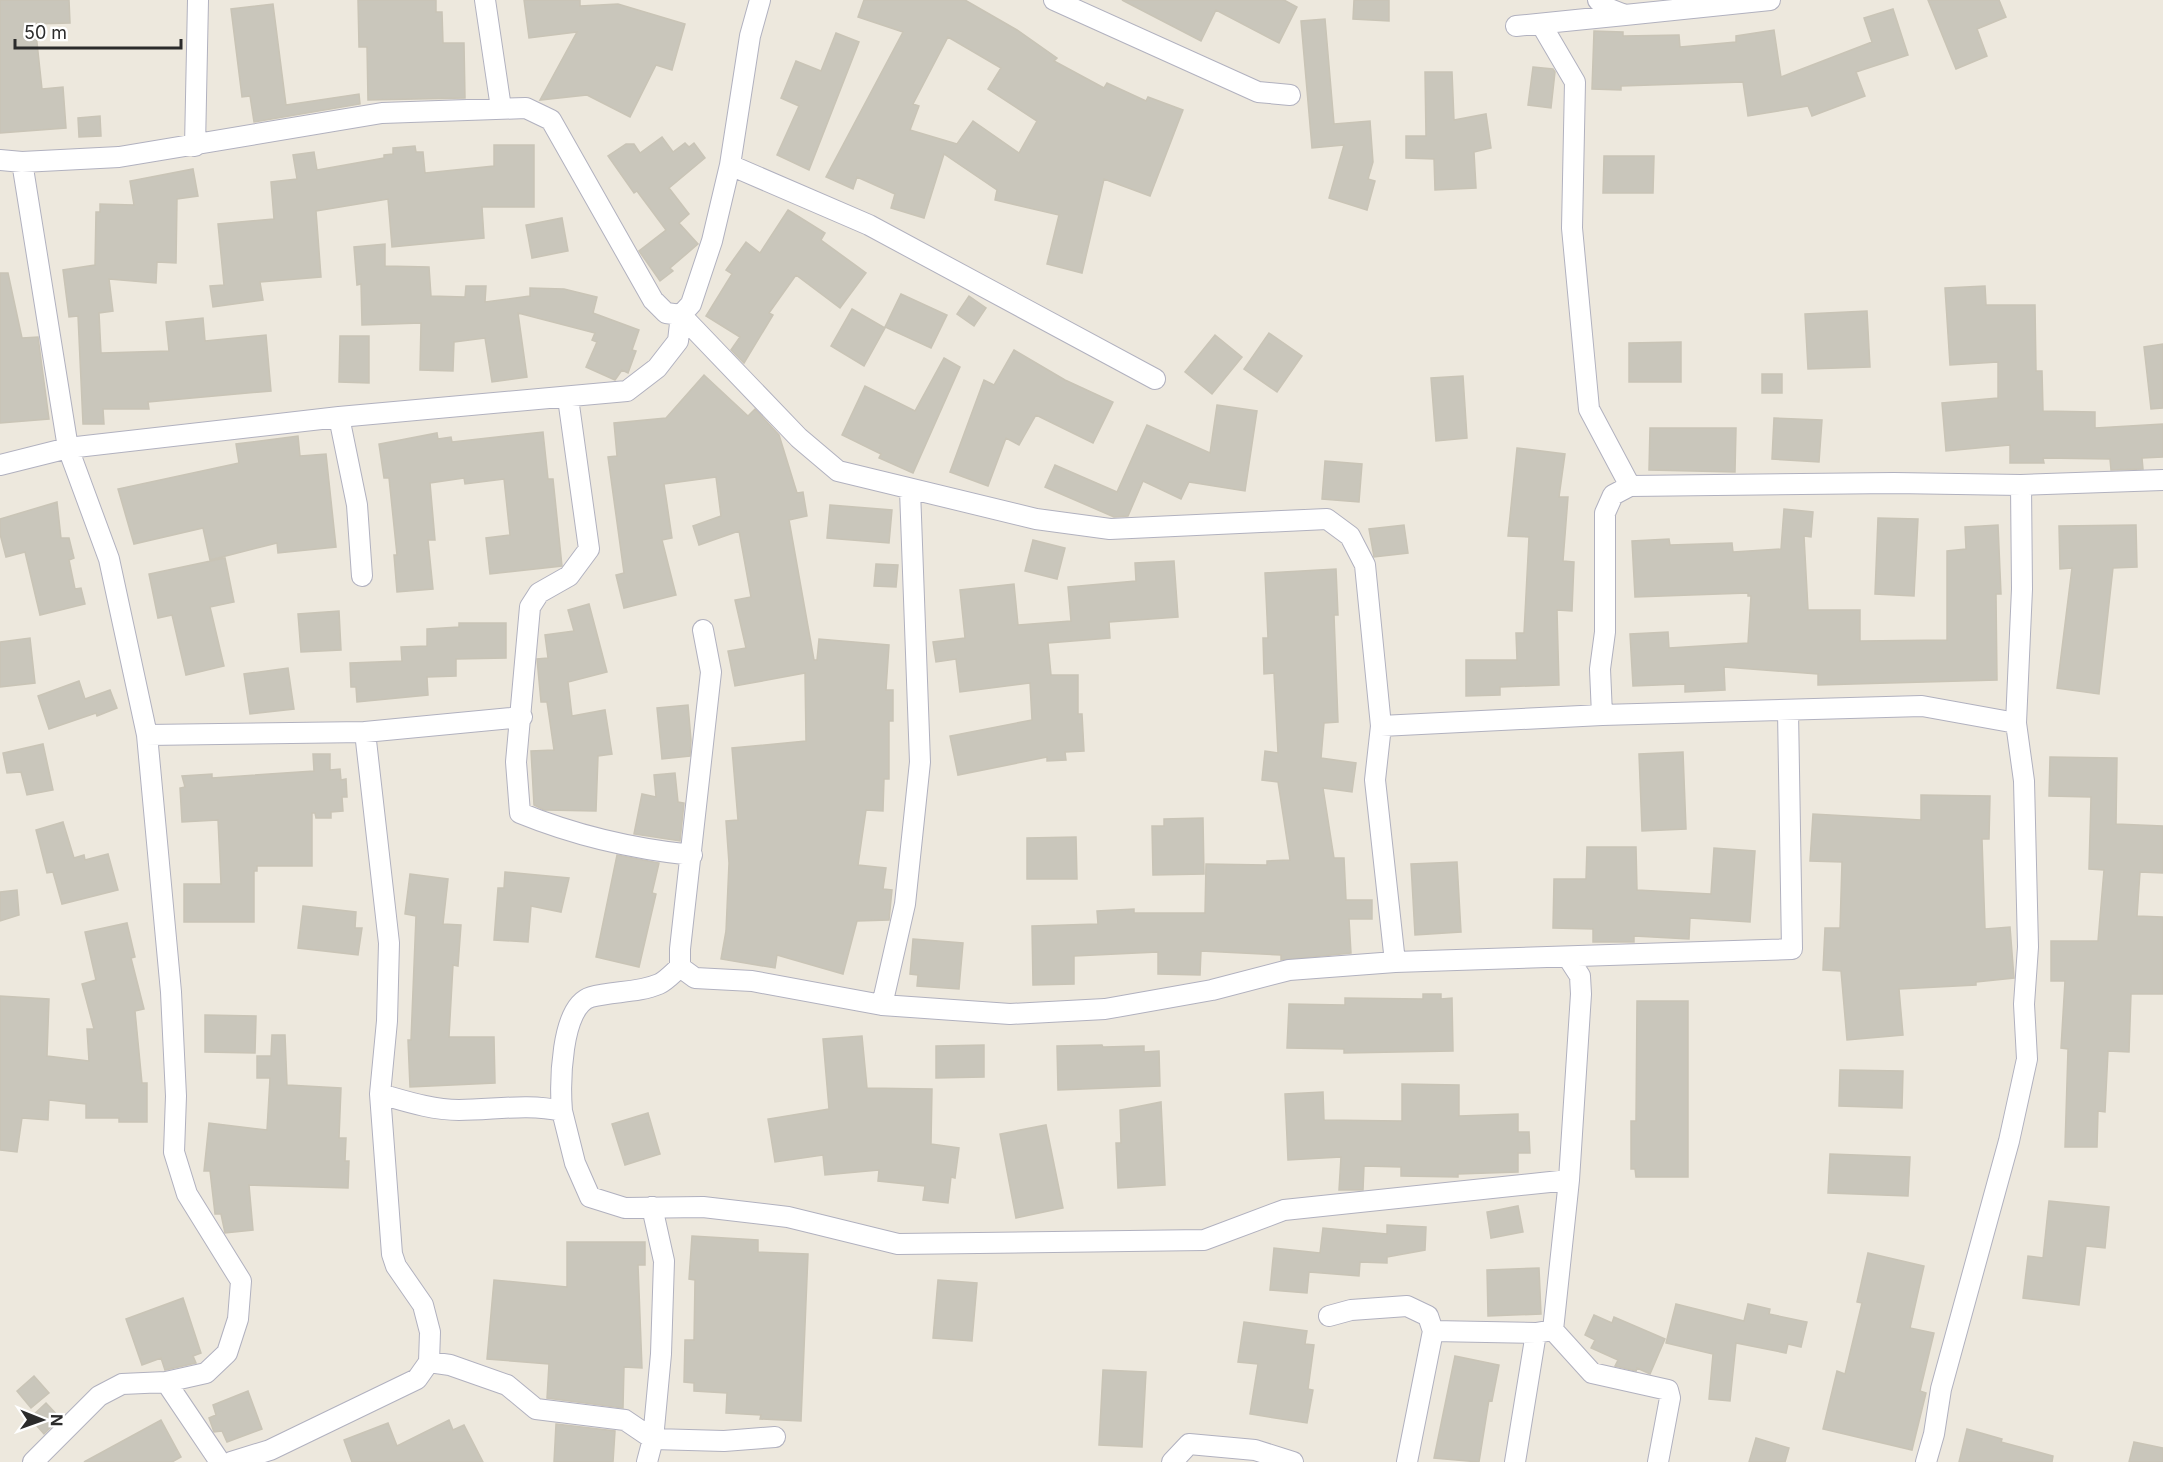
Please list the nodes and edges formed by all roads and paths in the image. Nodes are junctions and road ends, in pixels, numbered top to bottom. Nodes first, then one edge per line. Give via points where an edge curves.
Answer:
1 (198, 0) edge
2 (485, 0) edge
3 (760, 0) edge
4 (1054, 0) edge
5 (1598, 0) edge
6 (1770, 0) edge
7 (1625, 15) junction
8 (1541, 24) junction
9 (1515, 27) dead end
10 (1290, 95) dead end
11 (501, 108) junction
12 (195, 146) junction
13 (0, 160) edge
14 (22, 162) junction
15 (730, 165) junction
16 (681, 315) junction
17 (1155, 379) dead end
18 (568, 398) junction
19 (339, 417) junction
20 (68, 448) junction
21 (0, 465) edge
22 (2163, 480) edge
23 (2021, 485) junction
24 (1630, 486) junction
25 (910, 490) junction
26 (362, 576) dead end
27 (703, 630) dead end
28 (1788, 711) junction
29 (1602, 715) junction
30 (522, 717) junction
31 (2016, 723) junction
32 (1381, 726) junction
33 (365, 732) junction
34 (147, 735) junction
35 (692, 855) junction
36 (1569, 959) junction
37 (1395, 962) junction
38 (680, 967) junction
39 (882, 1005) junction
40 (380, 1094) junction
41 (562, 1112) junction
42 (1569, 1180) junction
43 (651, 1207) junction
44 (1329, 1316) dead end
45 (1433, 1330) junction
46 (1544, 1332) junction
47 (429, 1362) junction
48 (166, 1382) junction
49 (775, 1437) dead end
50 (653, 1439) junction
51 (33, 1462) edge
52 (219, 1462) edge
53 (231, 1462) edge
54 (647, 1462) edge
55 (1172, 1462) edge
56 (1293, 1462) edge
57 (1407, 1462) edge
58 (1515, 1462) edge
59 (1658, 1462) edge
60 (1926, 1462) edge

1 - 12 street
2 - 11 street
3 - 15 street via 750,36
4 - 10 street via 1258,92
5 - 7 street
6 - 7 street
7 - 8 street
8 - 9 street
8 - 24 street via 1575,82 1572,228 1589,409
11 - 12 street via 382,113
11 - 16 street via 526,108 551,120 653,300 666,312
12 - 14 street via 119,157
13 - 14 street
14 - 20 street
15 - 16 street via 712,241 691,304
15 - 17 street via 868,225
16 - 18 street via 678,341 657,368 627,392
16 - 25 street via 799,438 838,471
18 - 19 street
18 - 30 street via 589,549 569,576 539,593 530,607
19 - 20 street
19 - 26 street via 357,505
20 - 21 street
20 - 34 street via 109,559
22 - 23 street
23 - 24 street
23 - 31 street via 2022,589
24 - 29 street via 1613,495 1605,513
25 - 32 street via 1036,519 1110,529 1327,519 1350,536 1365,565
25 - 39 street via 920,762 905,904
27 - 35 street via 711,672
28 - 29 street
28 - 31 street via 1922,706
28 - 36 street via 1792,949
29 - 32 street
30 - 33 street
30 - 35 street via 516,762 520,813 602,839
31 - 60 street via 2024,781 2027,1059 2009,1141 1941,1389
32 - 37 street via 1375,780
33 - 34 street
33 - 40 street via 389,942
34 - 48 street via 171,992 176,1096 174,1152 187,1194 241,1281 238,1319 228,1353 206,1372
35 - 38 street
36 - 37 street
36 - 42 street via 1580,976 1581,994
37 - 39 street via 1289,970 1212,990 1105,1009 1010,1014
38 - 39 street via 695,978 752,981
38 - 41 street via 660,984 588,998 575,1012 566,1038 560,1091
40 - 41 street via 458,1110 511,1106
40 - 47 street via 392,1254 423,1305 430,1332
41 - 43 street via 575,1163 590,1197 625,1208
42 - 43 street via 1284,1210 1204,1240 898,1244 788,1217 702,1207
42 - 46 street
43 - 50 street via 663,1261 661,1354
44 - 45 street via 1350,1310 1407,1306 1428,1316
45 - 46 street
45 - 57 street
46 - 58 street
46 - 59 street via 1592,1373 1668,1390 1670,1398
47 - 50 street via 450,1365 507,1385 536,1409 625,1420
47 - 53 street via 417,1379 270,1450
48 - 51 street via 122,1384 99,1396
48 - 52 street
49 - 50 street via 724,1441
50 - 54 street
55 - 56 street via 1189,1444 1255,1450

